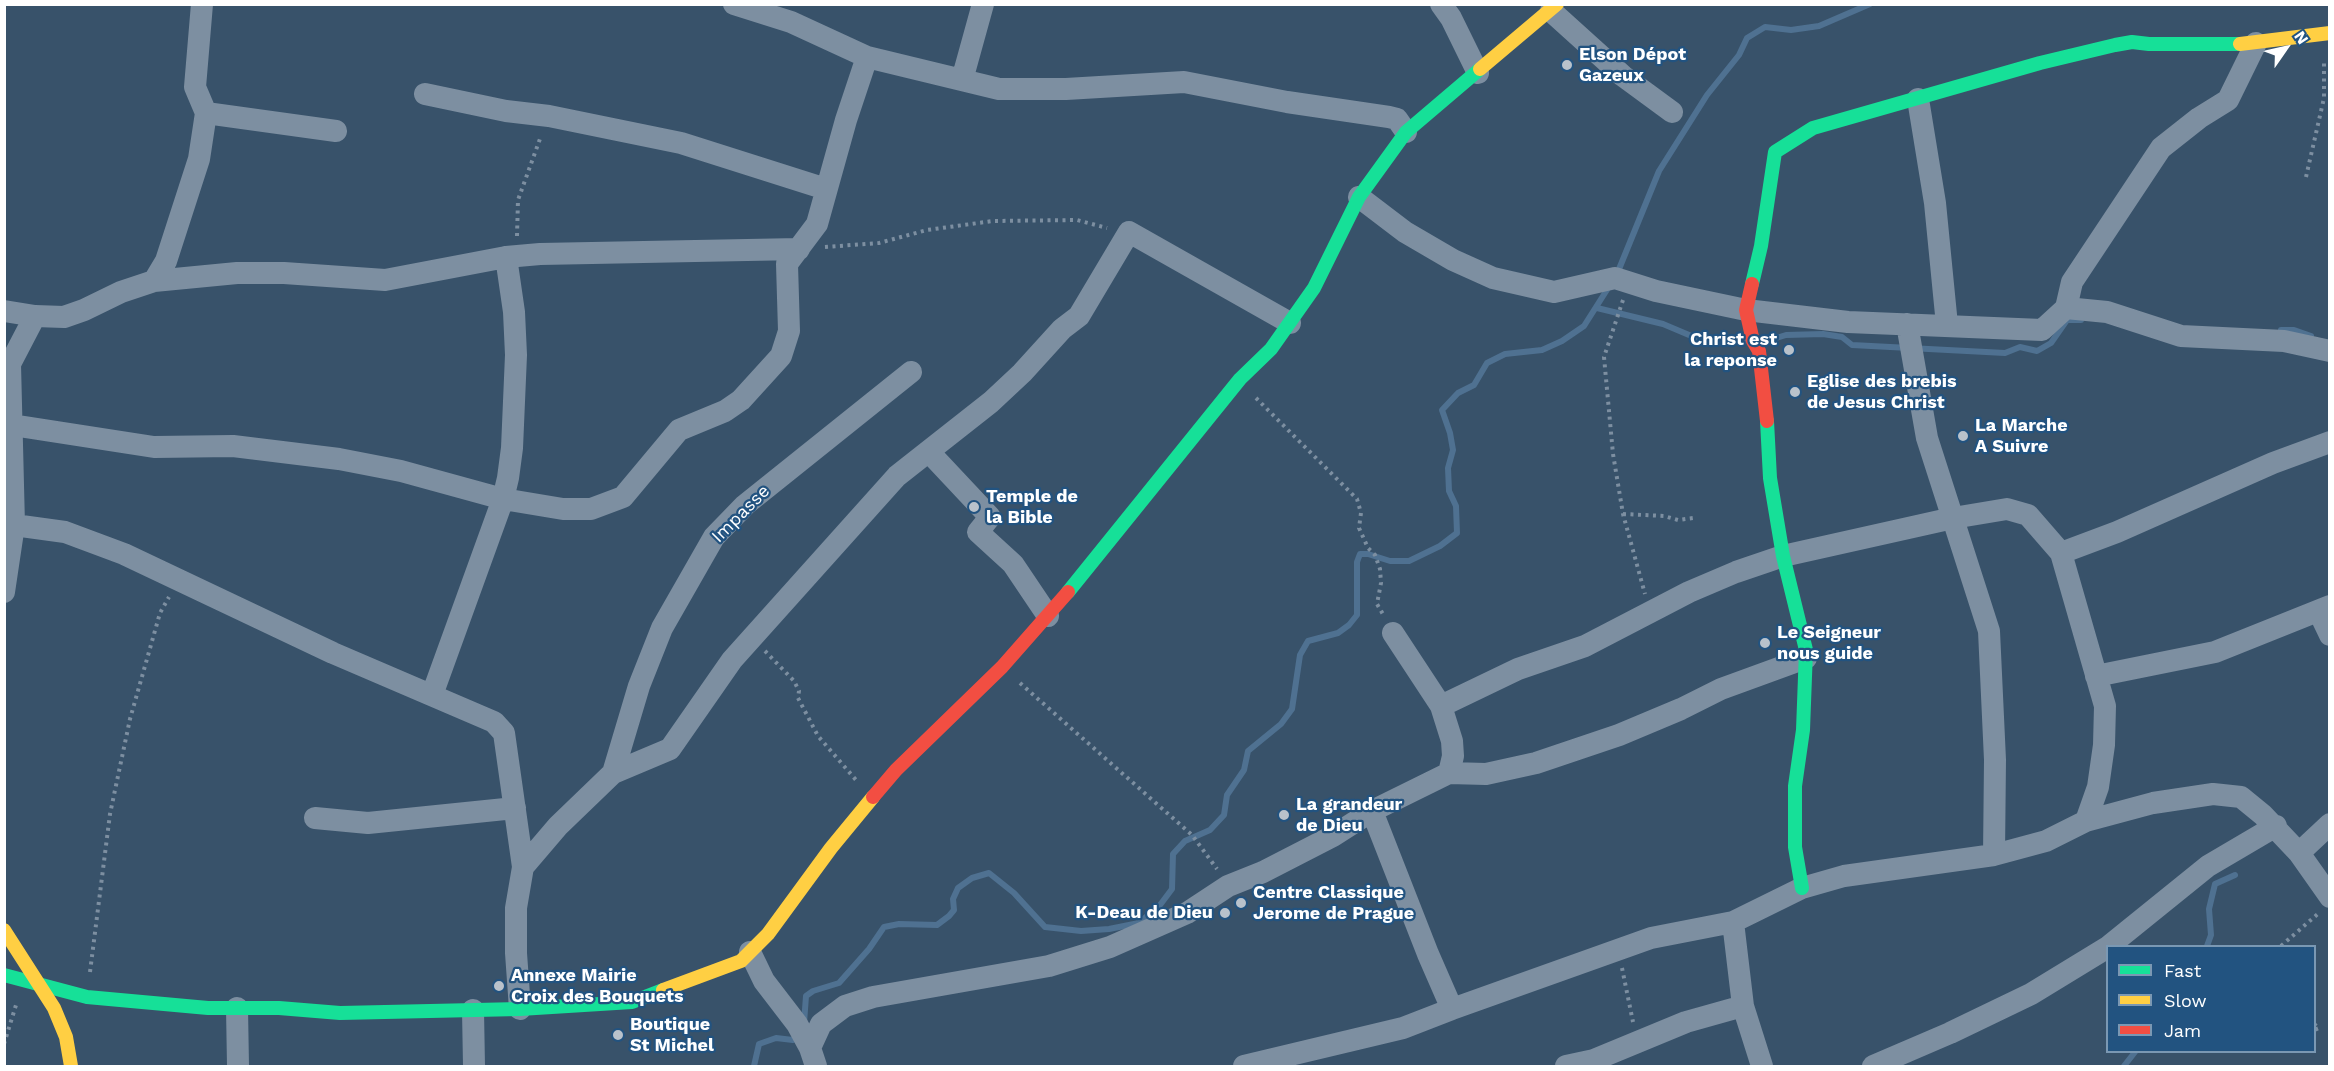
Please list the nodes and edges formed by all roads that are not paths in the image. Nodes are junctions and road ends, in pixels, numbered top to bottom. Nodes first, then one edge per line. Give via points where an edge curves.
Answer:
1 (202, 4) edge
2 (734, 4) edge
3 (983, 4) edge
4 (1441, 4) edge
5 (1554, 8) edge
6 (2327, 33) edge
7 (2256, 43) junction
8 (867, 57) junction
9 (1478, 74) junction
10 (962, 80) junction
11 (425, 94) dead end
12 (1918, 99) junction
13 (1672, 112) dead end
14 (206, 113) junction
15 (336, 131) dead end
16 (1406, 132) junction
17 (826, 189) junction
18 (1359, 197) junction
19 (799, 249) junction
20 (511, 257) junction
21 (154, 281) junction
22 (2066, 308) junction
23 (1746, 310) junction
24 (4, 311) edge
25 (35, 316) junction
26 (1290, 323) junction
27 (1907, 324) junction
28 (1947, 325) junction
29 (2330, 351) edge
30 (7, 357) edge
31 (911, 372) dead end
32 (12, 425) junction
33 (2330, 442) edge
34 (929, 452) junction
35 (503, 499) junction
36 (1953, 518) junction
37 (14, 525) junction
38 (2061, 553) junction
39 (1783, 556) junction
40 (4, 592) edge
41 (2324, 609) edge
42 (1048, 616) junction
43 (1393, 633) dead end
44 (2330, 635) edge
45 (1806, 658) junction
46 (2096, 676) junction
47 (432, 695) junction
48 (1440, 706) junction
49 (613, 773) junction
50 (1449, 773) junction
51 (515, 808) junction
52 (1372, 811) junction
53 (315, 818) dead end
54 (2086, 821) junction
55 (2330, 824) edge
56 (558, 826) junction
57 (2276, 826) junction
58 (520, 834) junction
59 (2300, 853) junction
60 (1994, 855) junction
61 (523, 867) junction
62 (1802, 888) junction
63 (2325, 904) edge
64 (1733, 922) junction
65 (4, 930) edge
66 (2110, 945) edge
67 (2106, 948) edge
68 (750, 952) junction
69 (4, 975) edge
70 (41, 985) junction
71 (1743, 1006) junction
72 (237, 1008) junction
73 (1452, 1009) junction
74 (473, 1010) junction
75 (520, 1010) junction
76 (813, 1057) edge
77 (71, 1066) edge
78 (238, 1066) edge
79 (474, 1066) edge
80 (1244, 1066) edge
81 (1566, 1066) edge
82 (1762, 1066) edge
83 (1874, 1066) edge

1 - 14 street via 195,87
2 - 8 street via 791,22
3 - 10 street
4 - 9 street
5 - 9 street
5 - 13 street via 1623,75
6 - 7 street
7 - 12 street via 2132,42 2040,63
7 - 22 street via 2228,100 2161,148 2072,282
8 - 10 street
8 - 17 street
9 - 16 street
10 - 16 street via 999,89 1184,82 1389,117 1397,119
11 - 17 street via 681,143
12 - 23 street via 1813,129 1775,152 1761,246
12 - 28 street via 1935,203
14 - 15 street
14 - 21 street via 199,159 166,261
16 - 18 street
17 - 19 street via 818,224
18 - 23 street via 1405,232 1493,278 1554,292 1615,278
18 - 26 street via 1314,288
19 - 20 street
19 - 35 street via 787,264 786,345 781,356 741,400 679,430 623,497 591,509 563,509
20 - 21 street via 385,280 237,273
20 - 35 street via 515,386 512,448
21 - 25 street via 64,317
22 - 28 street via 2042,330
22 - 29 street via 2107,312 2181,336 2284,341
23 - 27 street via 1848,322
23 - 39 street via 1759,351 1770,478
24 - 25 street
25 - 30 street
26 - 34 street via 1129,232 1079,316 991,402
26 - 42 street
27 - 28 street
27 - 36 street via 1927,438
30 - 32 street
31 - 49 street, Impasse via 745,505 714,537 662,628 639,686
32 - 35 street via 154,447 233,446 339,459 401,471
32 - 37 street
33 - 38 street
34 - 42 street via 990,517 978,532 1013,564
34 - 49 street via 897,476 732,660 670,749
35 - 47 street
36 - 38 street via 2007,509 2028,515
36 - 39 street
36 - 60 street via 1989,631 1995,760
37 - 40 street
37 - 47 street via 65,532 124,554 333,653
38 - 46 street
39 - 45 street
39 - 48 street via 1736,572 1585,646 1518,669
41 - 44 street
41 - 46 street via 2215,652
42 - 68 street via 1002,667 896,770
43 - 48 street
45 - 50 street via 1720,689 1619,735 1536,763 1486,774
45 - 62 street via 1803,730 1795,786 1795,847
46 - 54 street via 2104,706 2104,745 2098,787
47 - 51 street via 494,722 504,733
48 - 50 street via 1452,741
49 - 56 street
50 - 52 street
51 - 53 street via 368,823
51 - 58 street
52 - 73 street
52 - 76 street via 1333,836 1228,886 1187,913 1110,947 1049,966 873,997 844,1006 821,1024
54 - 57 street via 2153,803 2213,794 2241,797
54 - 60 street via 2046,841
55 - 59 street
56 - 58 street via 539,835
56 - 61 street
57 - 59 street
57 - 66 street via 2208,866
58 - 61 street
59 - 63 street
60 - 62 street via 1844,876
61 - 75 street via 516,908
62 - 64 street
64 - 71 street
64 - 73 street via 1651,938
65 - 70 street
67 - 83 street via 2031,994
68 - 75 street via 741,961 632,1002
68 - 76 street via 764,981 797,1024
69 - 70 street
70 - 72 street via 87,997
70 - 77 street via 66,1036
71 - 81 street via 1686,1022 1594,1060
71 - 82 street
72 - 74 street via 340,1013
72 - 78 street
73 - 80 street via 1403,1028
74 - 75 street
74 - 79 street

